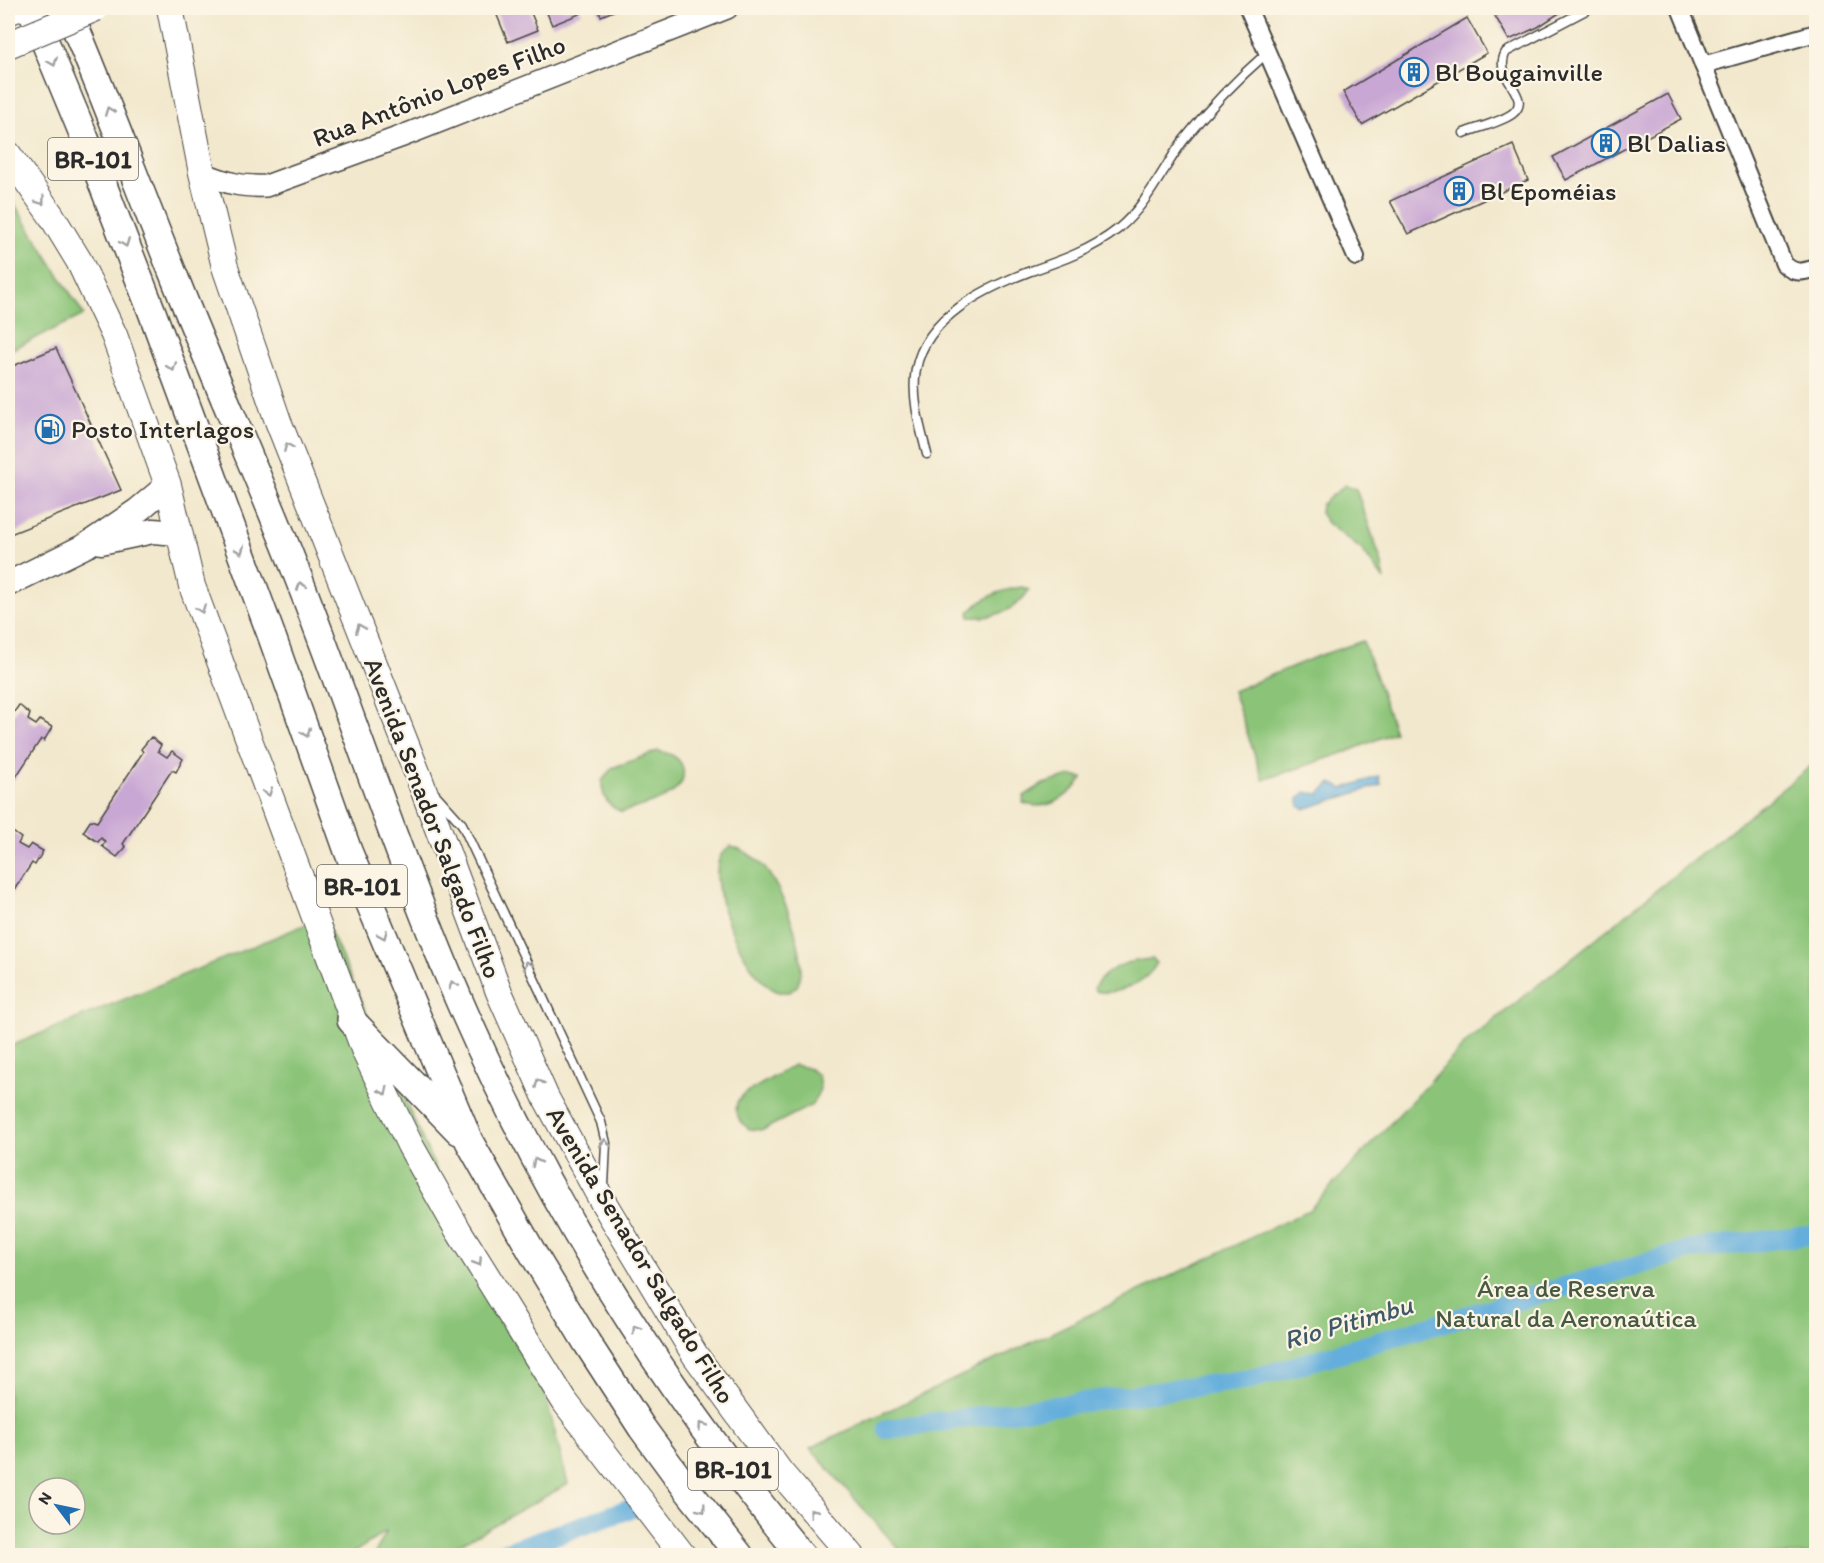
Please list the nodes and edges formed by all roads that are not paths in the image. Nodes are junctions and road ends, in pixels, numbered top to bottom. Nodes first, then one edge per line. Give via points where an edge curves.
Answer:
1 (18, 8) edge
2 (31, 8) edge
3 (67, 8) edge
4 (96, 8) edge
5 (727, 8) edge
6 (1249, 8) edge
7 (1590, 8) edge
8 (1680, 8) edge
9 (165, 11) edge
10 (8, 12) edge
11 (1816, 33) edge
12 (8, 45) edge
13 (1268, 52) junction
14 (1702, 65) junction
15 (1464, 133) dead end
16 (8, 154) edge
17 (202, 173) junction
18 (1356, 257) dead end
19 (1816, 268) edge
20 (927, 454) dead end
21 (168, 485) junction
22 (178, 533) junction
23 (87, 545) junction
24 (8, 584) edge
25 (418, 775) junction
26 (351, 1020) junction
27 (469, 1141) junction
28 (603, 1202) junction
29 (684, 1556) edge
30 (740, 1556) edge
31 (802, 1556) edge
32 (852, 1556) edge

1 - 10 main road
2 -> 27 highway, BR-101 via 148,302 348,851
31 -> 3 highway, Avenida Senador Salgado Filho / BR-101 via 748,1491 592,1262 507,1104 434,940 295,568
4 - 12 main road, bridge
5 - 17 street, Rua Antônio Lopes Filho via 267,186 246,187
6 - 13 street
7 - 15 lane via 1506,52 1502,68 1518,97 1517,108 1511,115
8 - 14 street
9 - 17 main road, Avenida Senador Salgado Filho
11 - 14 street
13 - 18 street
13 - 20 lane via 1201,118 1135,213 1118,229 1076,255 1008,280 950,314 934,329 923,345 915,386
14 - 19 street via 1785,264 1795,272
16 -> 21 main road via 51,214 84,271 114,335
25 -> 17 main road, Avenida Senador Salgado Filho via 278,422 225,267
21 - 22 main road
21 - 23 main road
22 - 23 main road via 153,531
22 -> 26 main road via 192,586
23 - 24 main road
28 -> 25 main road, Avenida Senador Salgado Filho via 546,1098 499,992
28 -> 25 lane via 606,1143 601,1122 462,824
26 - 27 highway
26 -> 29 main road via 410,1145 458,1230 566,1402
27 -> 30 highway, BR-101 via 586,1343 642,1428
32 -> 28 main road, Avenida Senador Salgado Filho via 780,1472 696,1354

